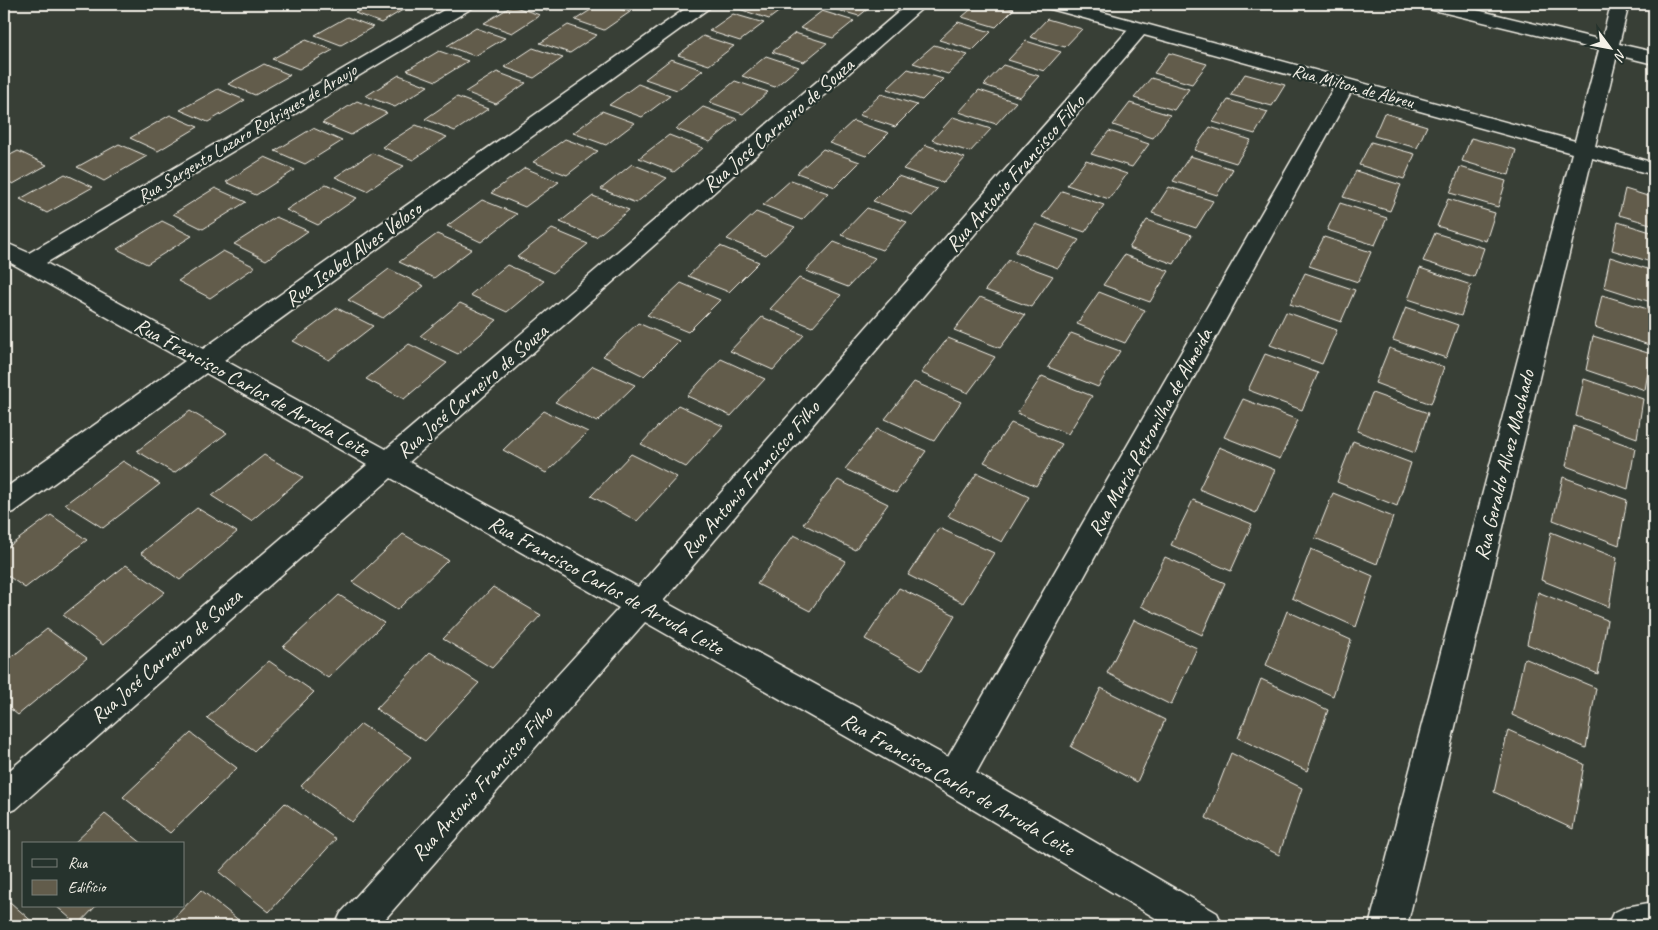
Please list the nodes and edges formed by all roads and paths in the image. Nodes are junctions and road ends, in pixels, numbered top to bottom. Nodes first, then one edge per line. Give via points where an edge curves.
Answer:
1 (466, 4) edge
2 (703, 4) edge
3 (918, 4) edge
4 (1053, 4) edge
5 (1431, 4) edge
6 (1620, 4) edge
7 (1140, 28) junction
8 (1609, 47) junction
9 (1654, 58) edge
10 (1346, 84) junction
11 (1584, 149) junction
12 (1654, 169) edge
13 (4, 249) edge
14 (29, 263) junction
15 (204, 361) junction
16 (388, 463) junction
17 (4, 504) edge
18 (641, 605) junction
19 (954, 779) junction
20 (4, 797) edge
21 (1654, 921) edge
22 (354, 926) edge
23 (1204, 926) edge
24 (1388, 926) edge
25 (1626, 926) edge

1 - 14 street, Rua Sargento Lazaro Rodrigues de Araujo
2 - 15 street, Rua Isabel Alves Veloso
3 - 16 street, Rua José Carneiro de Souza
4 - 7 street, Rua Milton de Abreu
5 - 8 street
6 - 8 street, Rua Geraldo Alvez Machado
7 - 10 street, Rua Milton de Abreu
7 - 18 street, Rua Antonio Francisco Filho
8 - 9 street
8 - 11 street, Rua Geraldo Alvez Machado
10 - 11 street, Rua Milton de Abreu
10 - 19 street, Rua Maria Petronilha de Almeida
11 - 12 street, Rua Milton de Abreu
11 - 24 street, Rua Geraldo Alvez Machado
13 - 14 street, Rua Francisco Carlos de Arruda Leite
14 - 15 street, Rua Francisco Carlos de Arruda Leite
15 - 16 street, Rua Francisco Carlos de Arruda Leite
15 - 17 street, Rua Isabel Alves Veloso
16 - 18 street, Rua Francisco Carlos de Arruda Leite
16 - 20 street, Rua José Carneiro de Souza
18 - 19 street, Rua Francisco Carlos de Arruda Leite
18 - 22 street, Rua Antonio Francisco Filho
19 - 23 street, Rua Francisco Carlos de Arruda Leite
21 - 25 street

